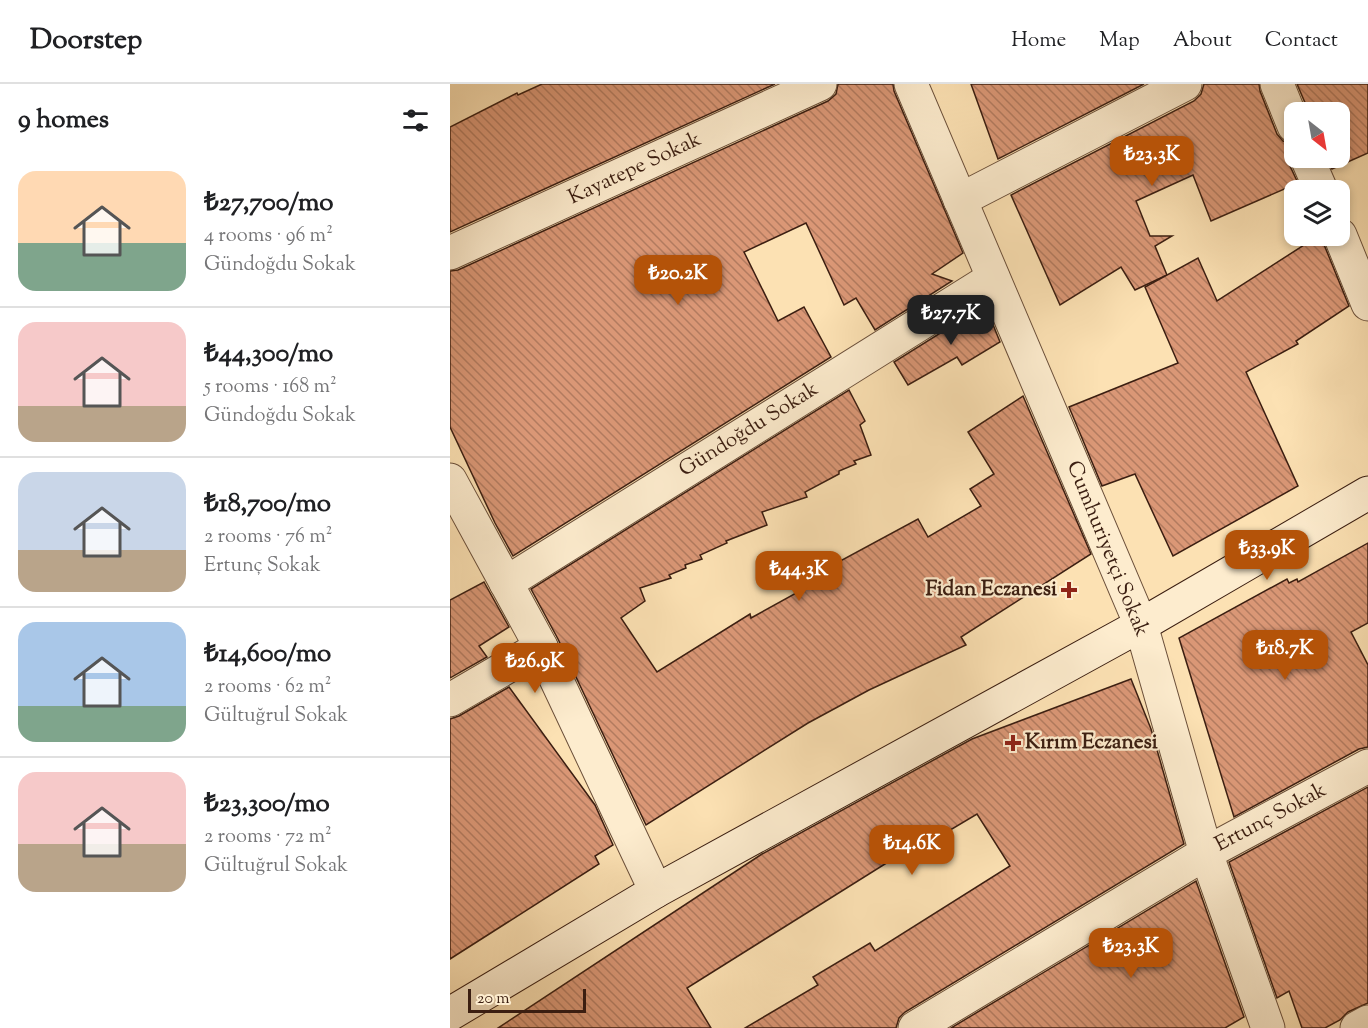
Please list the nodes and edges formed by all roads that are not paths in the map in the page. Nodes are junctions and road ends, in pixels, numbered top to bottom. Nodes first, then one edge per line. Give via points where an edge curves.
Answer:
1 (820, 84) edge
2 (910, 84) edge
3 (1185, 84) edge
4 (1277, 84) edge
5 (1284, 102) edge
6 (960, 200) junction
7 (1344, 246) edge
8 (450, 253) edge
9 (993, 278) junction
10 (1368, 304) edge
11 (450, 480) edge
12 (1368, 493) edge
13 (506, 583) junction
14 (1141, 625) junction
15 (542, 648) junction
16 (450, 700) edge
17 (1368, 766) edge
18 (1206, 853) junction
19 (656, 891) junction
20 (450, 1014) edge
21 (1368, 1022) edge
22 (915, 1028) edge
23 (1268, 1028) edge
24 (1357, 1028) edge

1 - 8 street, Kayatepe Sokak
2 - 6 street, Cumhuriyetçi Sokak
3 - 6 street
4 - 5 street
6 - 9 street, Cumhuriyetçi Sokak
7 - 10 street
9 - 13 street, Gündoğdu Sokak
9 - 14 street, Cumhuriyetçi Sokak
11 - 13 street
12 - 14 street
13 - 15 street
14 - 18 street, Cumhuriyetçi Sokak
14 - 19 street
15 - 16 street
15 - 19 street
17 - 18 street, Ertunç Sokak
18 - 22 street, Ertunç Sokak
18 - 23 street, Cumhuriyetçi Sokak
19 - 20 street
21 - 24 street

